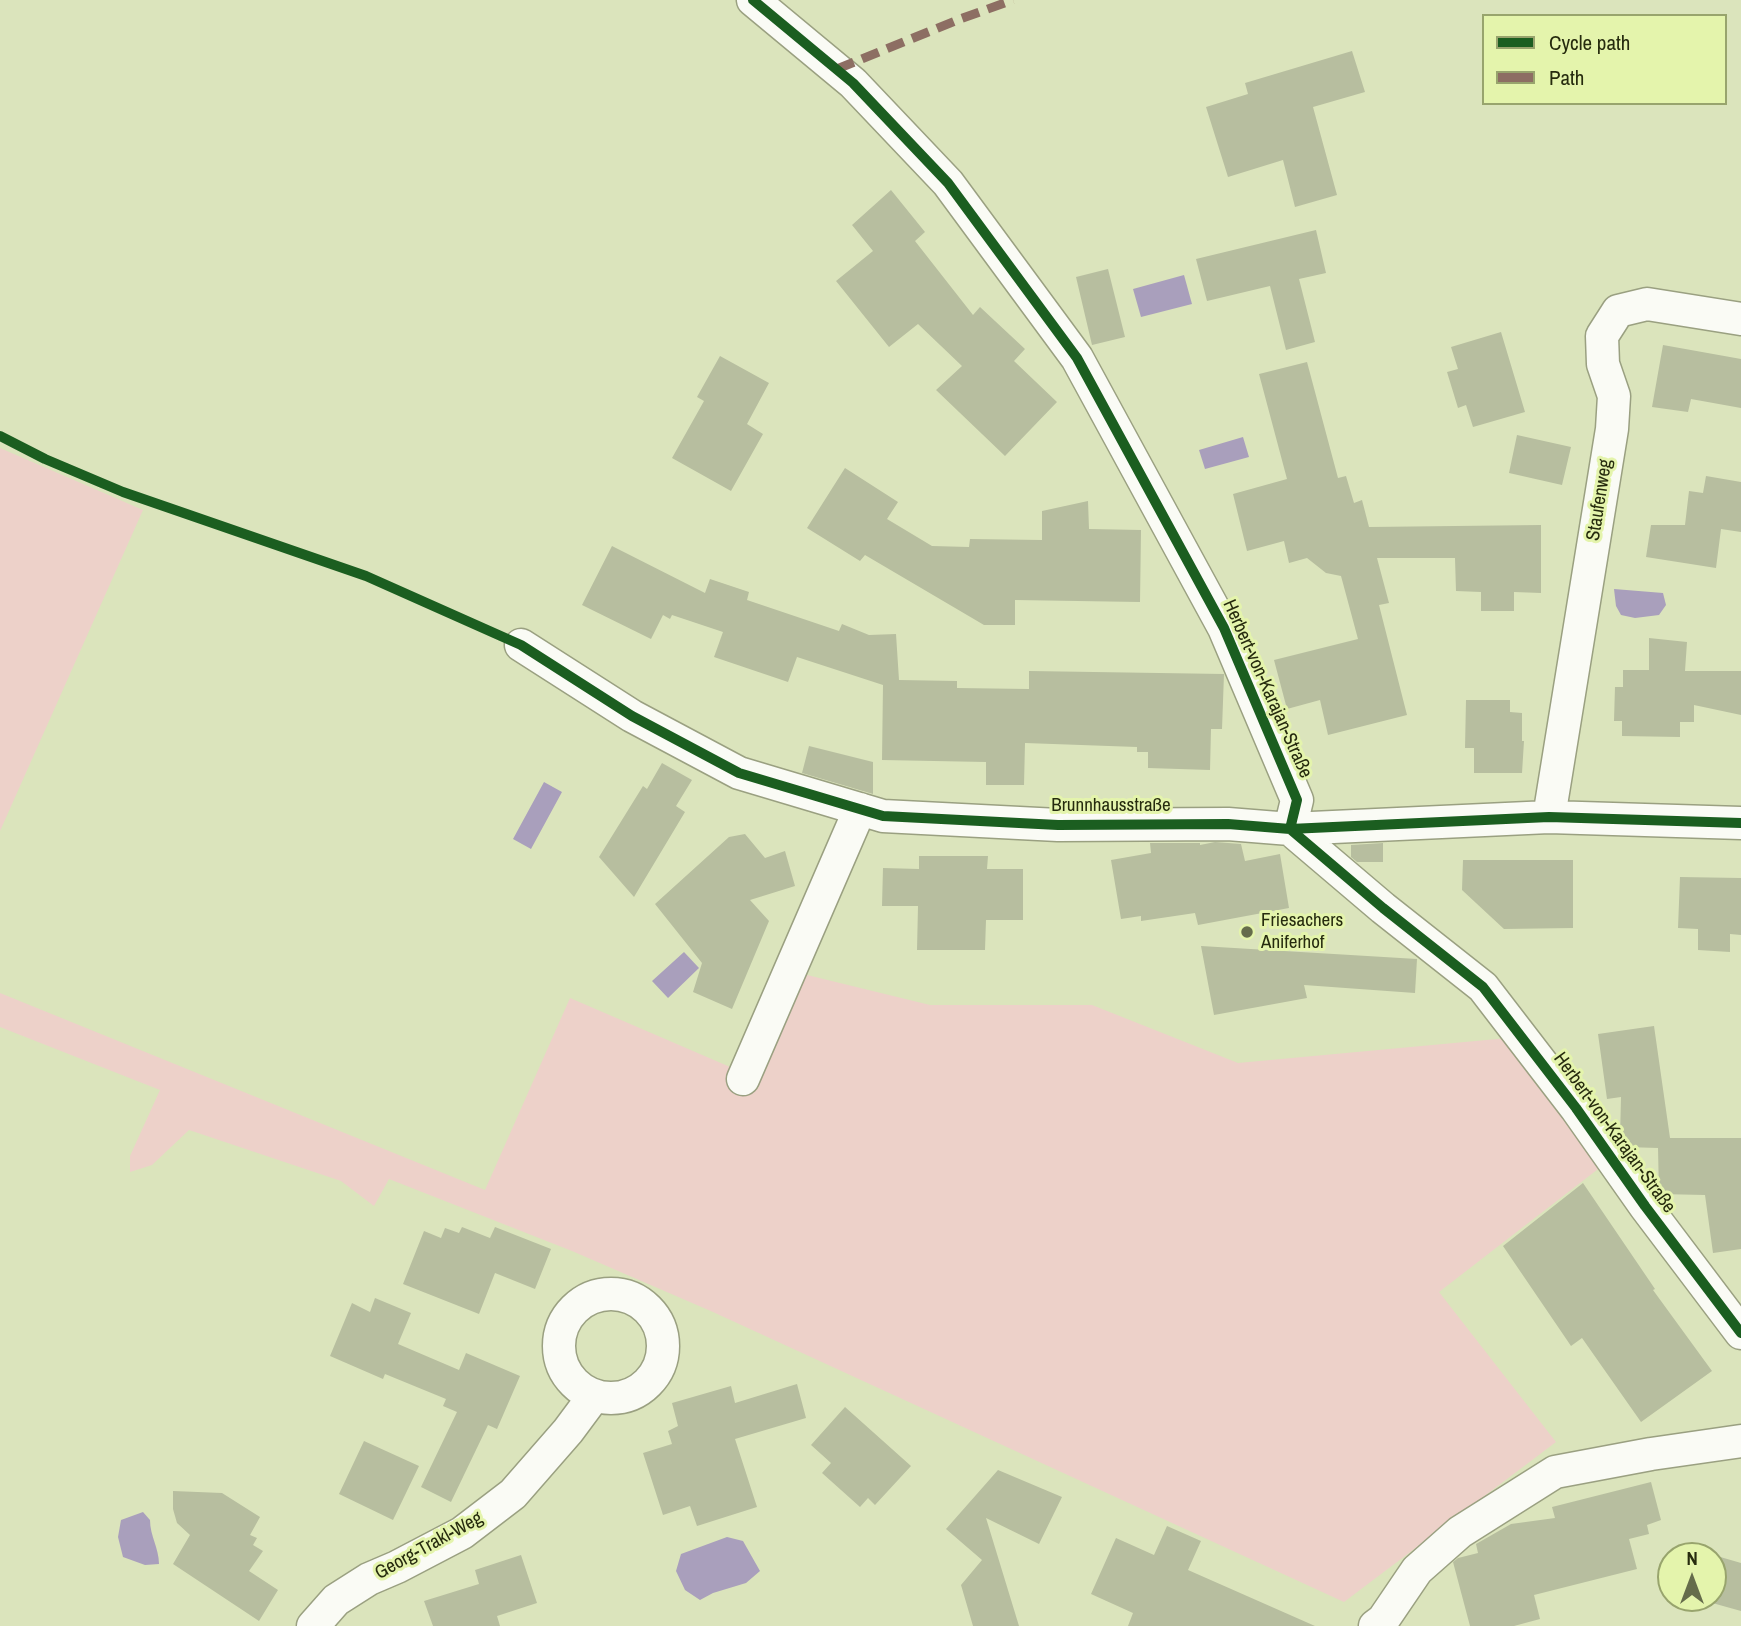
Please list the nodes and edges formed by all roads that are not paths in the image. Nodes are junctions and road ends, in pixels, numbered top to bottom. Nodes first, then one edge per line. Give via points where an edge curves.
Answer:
1 (753, 0) edge
2 (1741, 319) edge
3 (521, 645) dead end
4 (860, 808) junction
5 (1549, 817) junction
6 (1741, 823) edge
7 (1290, 829) junction
8 (743, 1079) dead end
9 (1741, 1333) edge
10 (594, 1396) dead end
11 (1741, 1441) edge
12 (313, 1626) edge
13 (1375, 1626) edge

1 - 7 street, Herbert-von-Karajan-Straße via 853,83 948,183 1077,358 1224,628 1297,800
2 - 5 street, Staufenweg via 1647,304 1618,311 1602,335 1603,365 1614,396 1612,429
3 - 4 street, Brunnhausstraße via 632,716 739,773
4 - 7 street, Brunnhausstraße via 883,816 1045,824 1228,824
4 - 8 street
5 - 6 street, Brunnhausstraße
5 - 7 street, Brunnhausstraße
7 - 9 street, Herbert-von-Karajan-Straße via 1483,986
10 - 12 street, Georg-Trakl-Weg via 513,1494 461,1533 336,1600
11 - 13 street via 1555,1472 1460,1532 1417,1570

